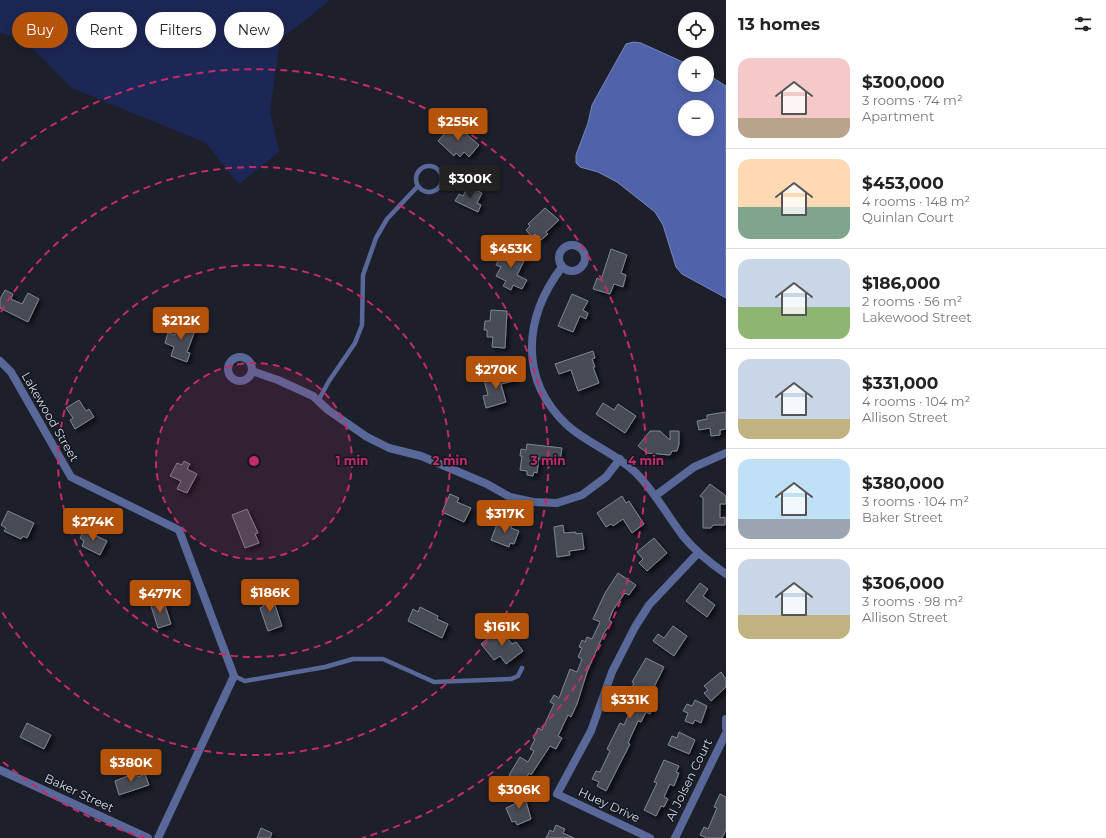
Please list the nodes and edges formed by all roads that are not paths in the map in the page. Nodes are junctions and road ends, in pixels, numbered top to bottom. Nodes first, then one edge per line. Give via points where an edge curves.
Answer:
1 (418, 186) junction
2 (562, 267) dead end
3 (0, 361) edge
4 (252, 371) dead end
5 (318, 401) junction
6 (726, 453) edge
7 (620, 459) junction
8 (655, 496) junction
9 (698, 553) junction
10 (726, 574) edge
11 (522, 668) dead end
12 (234, 676) junction
13 (726, 719) edge
14 (726, 728) edge
15 (726, 733) edge
16 (0, 770) edge
17 (148, 838) edge
18 (158, 838) edge
19 (650, 838) edge
20 (675, 838) edge

1 - 1 lane via 417,174 423,168 431,167 441,174 440,186 433,192 424,191
1 - 5 lane via 386,219 376,238 363,275 362,325 355,343
2 - 7 street via 544,295 534,323 532,360 539,385 567,425
3 - 12 street, Lakewood Street via 11,372 71,477 179,530
4 - 5 street via 278,380 313,396
5 - 7 street via 367,437 389,448 421,456 487,484 510,497 533,502 557,503 582,495 606,477
6 - 8 street via 694,467
7 - 8 street via 638,475
8 - 9 street
9 - 10 street
9 - 19 street, Huey Drive via 649,605 634,627 612,672 591,731 557,794
11 - 12 lane via 518,676 511,678 434,682 383,659 353,659 325,667 245,681
12 - 18 street
13 - 14 street
15 - 20 street, Al Jolsen Court
16 - 17 street, Baker Street

